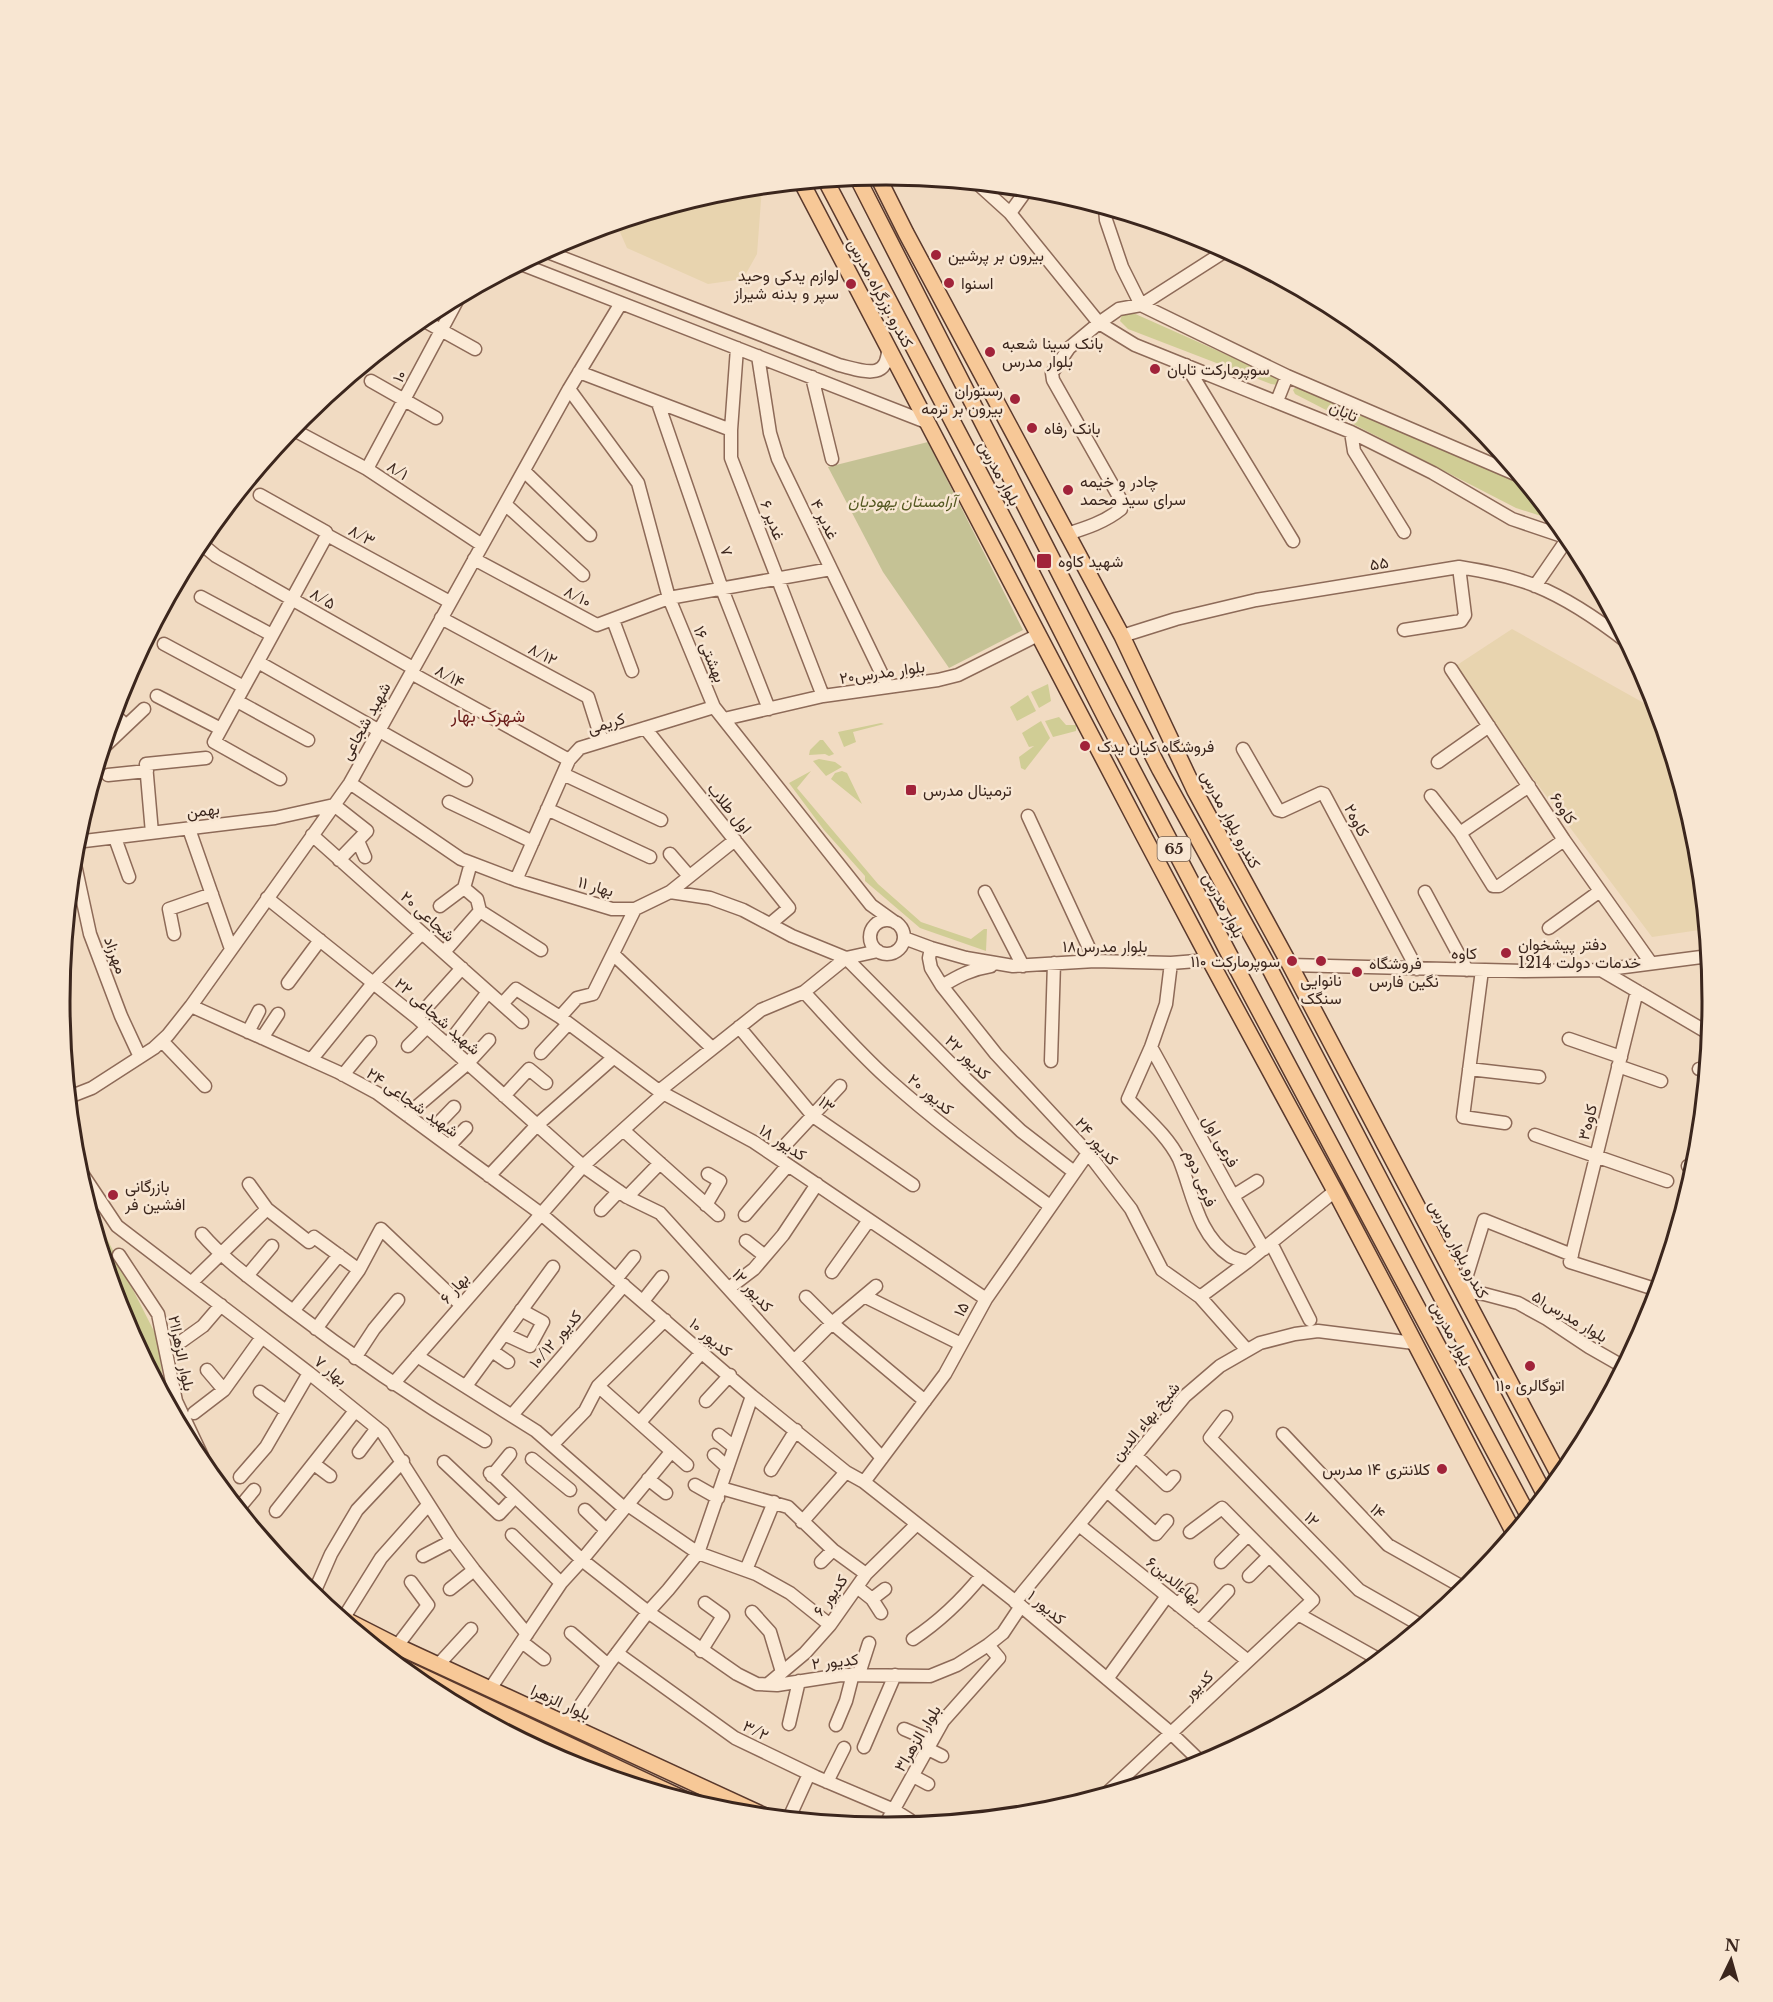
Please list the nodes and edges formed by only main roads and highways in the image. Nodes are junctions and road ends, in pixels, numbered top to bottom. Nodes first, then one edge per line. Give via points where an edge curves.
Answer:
1 (879, 185) edge
2 (882, 185) edge
3 (862, 186) edge
4 (830, 187) edge
5 (805, 190) edge
6 (838, 204) junction
7 (898, 256) junction
8 (855, 283) junction
9 (963, 488) junction
10 (1017, 544) junction
11 (1035, 630) junction
12 (1064, 638) junction
13 (1057, 671) junction
14 (1105, 717) junction
15 (1166, 730) junction
16 (1093, 740) junction
17 (1121, 748) junction
18 (1158, 766) junction
19 (1194, 791) junction
20 (1228, 952) junction
21 (1209, 960) junction
22 (1389, 1198) junction
23 (1366, 1209) junction
24 (1474, 1315) junction
25 (1434, 1337) junction
26 (1434, 1380) junction
27 (1495, 1398) junction
28 (1555, 1468) edge
29 (1541, 1488) edge
30 (1525, 1509) edge
31 (1511, 1526) edge
32 (369, 1631) edge
33 (434, 1663) junction
34 (424, 1673) edge
35 (482, 1710) edge
36 (633, 1777) edge
37 (736, 1802) edge

1 - 7 main road
2 - 15 main road, کندرو بلوار مدرس via 1122,636
3 - 7 main road, بلوار مدرس / 65
4 - 6 main road, بلوار مدرس / 65
5 - 8 main road, کندرو بزرگراه مدرس
6 - 8 main road
6 - 10 main road, بلوار مدرس / 65
7 - 18 main road, بلوار مدرس / 65
8 - 9 main road, کندرو بزرگراه مدرس
9 - 10 main road
9 - 11 main road
10 - 12 main road, بلوار مدرس / 65
11 - 12 main road
11 - 13 main road
12 - 13 main road
12 - 14 main road, بلوار مدرس / 65
13 - 16 main road
14 - 16 main road
14 - 17 main road, بلوار مدرس / 65
15 - 18 main road
15 - 19 main road, کندرو بلوار مدرس
16 - 17 main road
16 - 21 main road
17 - 20 main road, بلوار مدرس / 65
18 - 19 main road
18 - 22 main road, بلوار مدرس / 65
19 - 24 main road, کندرو بلوار مدرس
20 - 21 main road
20 - 23 main road, بلوار مدرس / 65
21 - 26 main road
22 - 23 main road
22 - 27 main road, بلوار مدرس / 65
23 - 25 main road, بلوار مدرس / 65
24 - 27 main road
24 - 28 main road, کندرو بلوار مدرس
25 - 26 main road
25 - 30 main road, بلوار مدرس / 65
26 - 31 main road
27 - 29 main road, بلوار مدرس / 65
32 - 33 main road, بلوار الزهرا
33 - 34 main road
33 - 37 main road, بلوار الزهرا
35 - 36 main road

